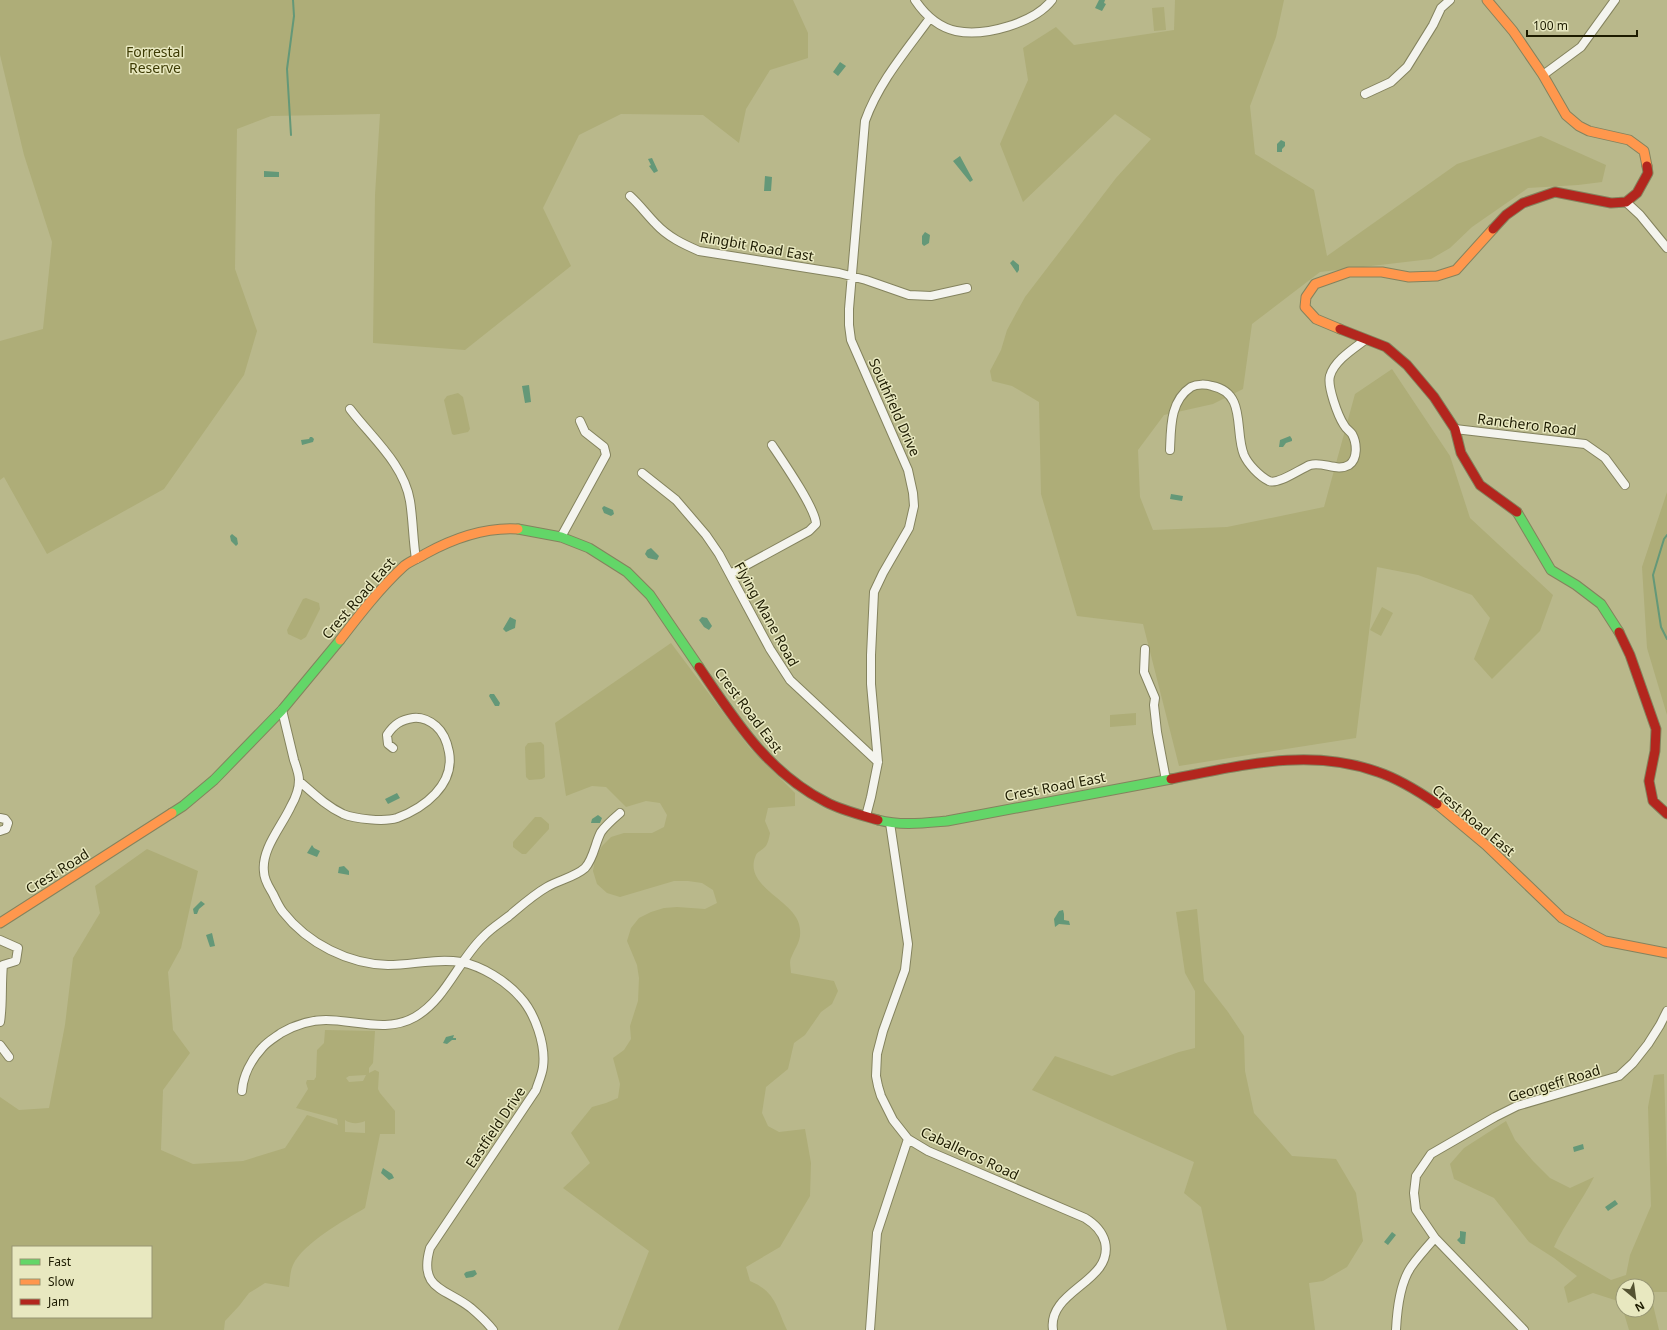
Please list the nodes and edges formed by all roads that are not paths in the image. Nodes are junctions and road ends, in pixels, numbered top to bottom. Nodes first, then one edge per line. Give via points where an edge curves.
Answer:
1 (915, 0) edge
2 (1052, 0) edge
3 (1450, 0) edge
4 (1487, 0) edge
5 (1615, 0) edge
6 (930, 18) junction
7 (1543, 76) junction
8 (1365, 94) dead end
9 (630, 196) dead end
10 (1626, 202) junction
11 (1667, 248) edge
12 (851, 276) junction
13 (967, 288) dead end
14 (1365, 340) junction
15 (350, 409) dead end
16 (580, 421) dead end
17 (1455, 429) junction
18 (772, 445) dead end
19 (1170, 450) dead end
20 (642, 473) dead end
21 (1625, 485) dead end
22 (561, 537) junction
23 (416, 559) junction
24 (730, 574) junction
25 (1145, 649) dead end
26 (282, 710) junction
27 (393, 748) dead end
28 (878, 762) junction
29 (1166, 780) junction
30 (299, 781) junction
31 (620, 813) dead end
32 (1667, 814) edge
33 (866, 816) junction
34 (0, 818) edge
35 (890, 823) junction
36 (0, 831) edge
37 (128, 842) joint
38 (0, 923) edge
39 (0, 940) edge
40 (1667, 953) edge
41 (462, 963) junction
42 (1667, 1011) edge
43 (0, 1022) edge
44 (0, 1045) edge
45 (9, 1057) dead end
46 (242, 1091) dead end
47 (908, 1139) junction
48 (1435, 1238) junction
49 (493, 1330) edge
50 (870, 1330) edge
51 (1053, 1330) edge
52 (1396, 1330) edge
53 (1524, 1330) edge

1 - 6 street
2 - 6 street via 1043,10 1025,20 992,30 956,31
3 - 8 street via 1441,8 1407,67 1391,82
4 - 7 street via 1513,31
5 - 7 street via 1581,47
6 - 12 street, Southfield Drive via 880,87 865,121
7 - 10 street via 1572,121 1589,131 1629,140 1644,150 1648,173 1637,193
9 - 12 street, Ringbit Road East via 670,237 699,251
10 - 11 street
10 - 14 street via 1611,203 1555,192 1523,203 1506,215 1456,270 1437,276 1409,277 1382,272 1349,272 1316,284 1306,297 1306,307 1316,319
12 - 13 street, Ringbit Road East via 909,295 931,296
12 - 28 street, Southfield Drive via 851,340 908,470 914,506 909,528 874,592 871,684
14 - 17 street via 1386,347 1407,365 1434,397
14 - 19 street via 1348,352 1330,376 1335,405 1344,425 1352,435 1356,449 1355,457 1348,465 1341,468 1312,464 1274,482 1269,481 1244,455 1238,417 1229,396 1218,387 1206,384 1194,386 1184,392 1176,404 1172,419
15 - 23 street via 394,464 403,482 410,500
16 - 22 street via 585,432 604,447 606,455
17 - 21 street, Ranchero Road via 1585,444 1605,458
17 - 32 street via 1461,453 1480,485 1520,513 1551,570 1601,604 1614,622 1630,655 1656,730 1649,781 1653,801
18 - 24 street via 802,493 816,524 809,531
20 - 24 street, Flying Mane Road via 676,500 691,517
22 - 23 street, Crest Road East via 522,529 481,531 445,543
22 - 33 street, Crest Road East via 608,559 650,595 724,704 770,763 791,781 827,803
23 - 26 street, Crest Road East via 382,588
24 - 28 street, Flying Mane Road via 770,649 790,680
25 - 29 street via 1144,672 1155,698 1157,732
26 - 30 street, Eastfield Drive
26 - 37 street, Crest Road East via 214,780 184,806
27 - 30 street via 388,744 387,735 392,726 402,720 417,717 431,722 442,732 448,743 450,757 448,772 440,789 424,804 396,818 366,820 344,814 326,804
28 - 33 street, Southfield Drive
29 - 35 street, Crest Road East via 947,821
29 - 40 street, Crest Road East via 1268,761 1305,759 1350,764 1371,770 1437,804 1486,845 1548,906 1576,926 1605,941
30 - 41 street, Eastfield Drive via 295,798 264,859 267,883 283,912 318,944 337,954 388,965 441,960
31 - 41 street via 601,833 585,867 576,874 546,887 483,936
33 - 35 street, Crest Road East
34 - 36 street via 7,821 8,826 6,830
35 - 47 street, Caballeros Road via 908,958 879,1042 876,1076 881,1096 893,1120
37 - 38 street, Crest Road
39 - 43 street via 18,948 16,961 3,965
41 - 46 street via 439,997 415,1017 403,1022 382,1025 328,1020 300,1024 288,1029 266,1044 257,1054 243,1079
41 - 49 street, Eastfield Drive via 480,969 503,982 521,997 536,1023 542,1047 543,1067 536,1090 430,1248 427,1261 428,1273 438,1288 470,1307
42 - 48 street, Georgeff Road via 1648,1044 1619,1076 1517,1106 1431,1154 1416,1176 1414,1193 1416,1210
44 - 45 street
47 - 50 street via 876,1233
47 - 51 street, Caballeros Road via 952,1162 1085,1218 1098,1228 1105,1244 1104,1261 1099,1269 1057,1309
48 - 52 street via 1410,1268 1397,1310
48 - 53 street, Georgeff Road

